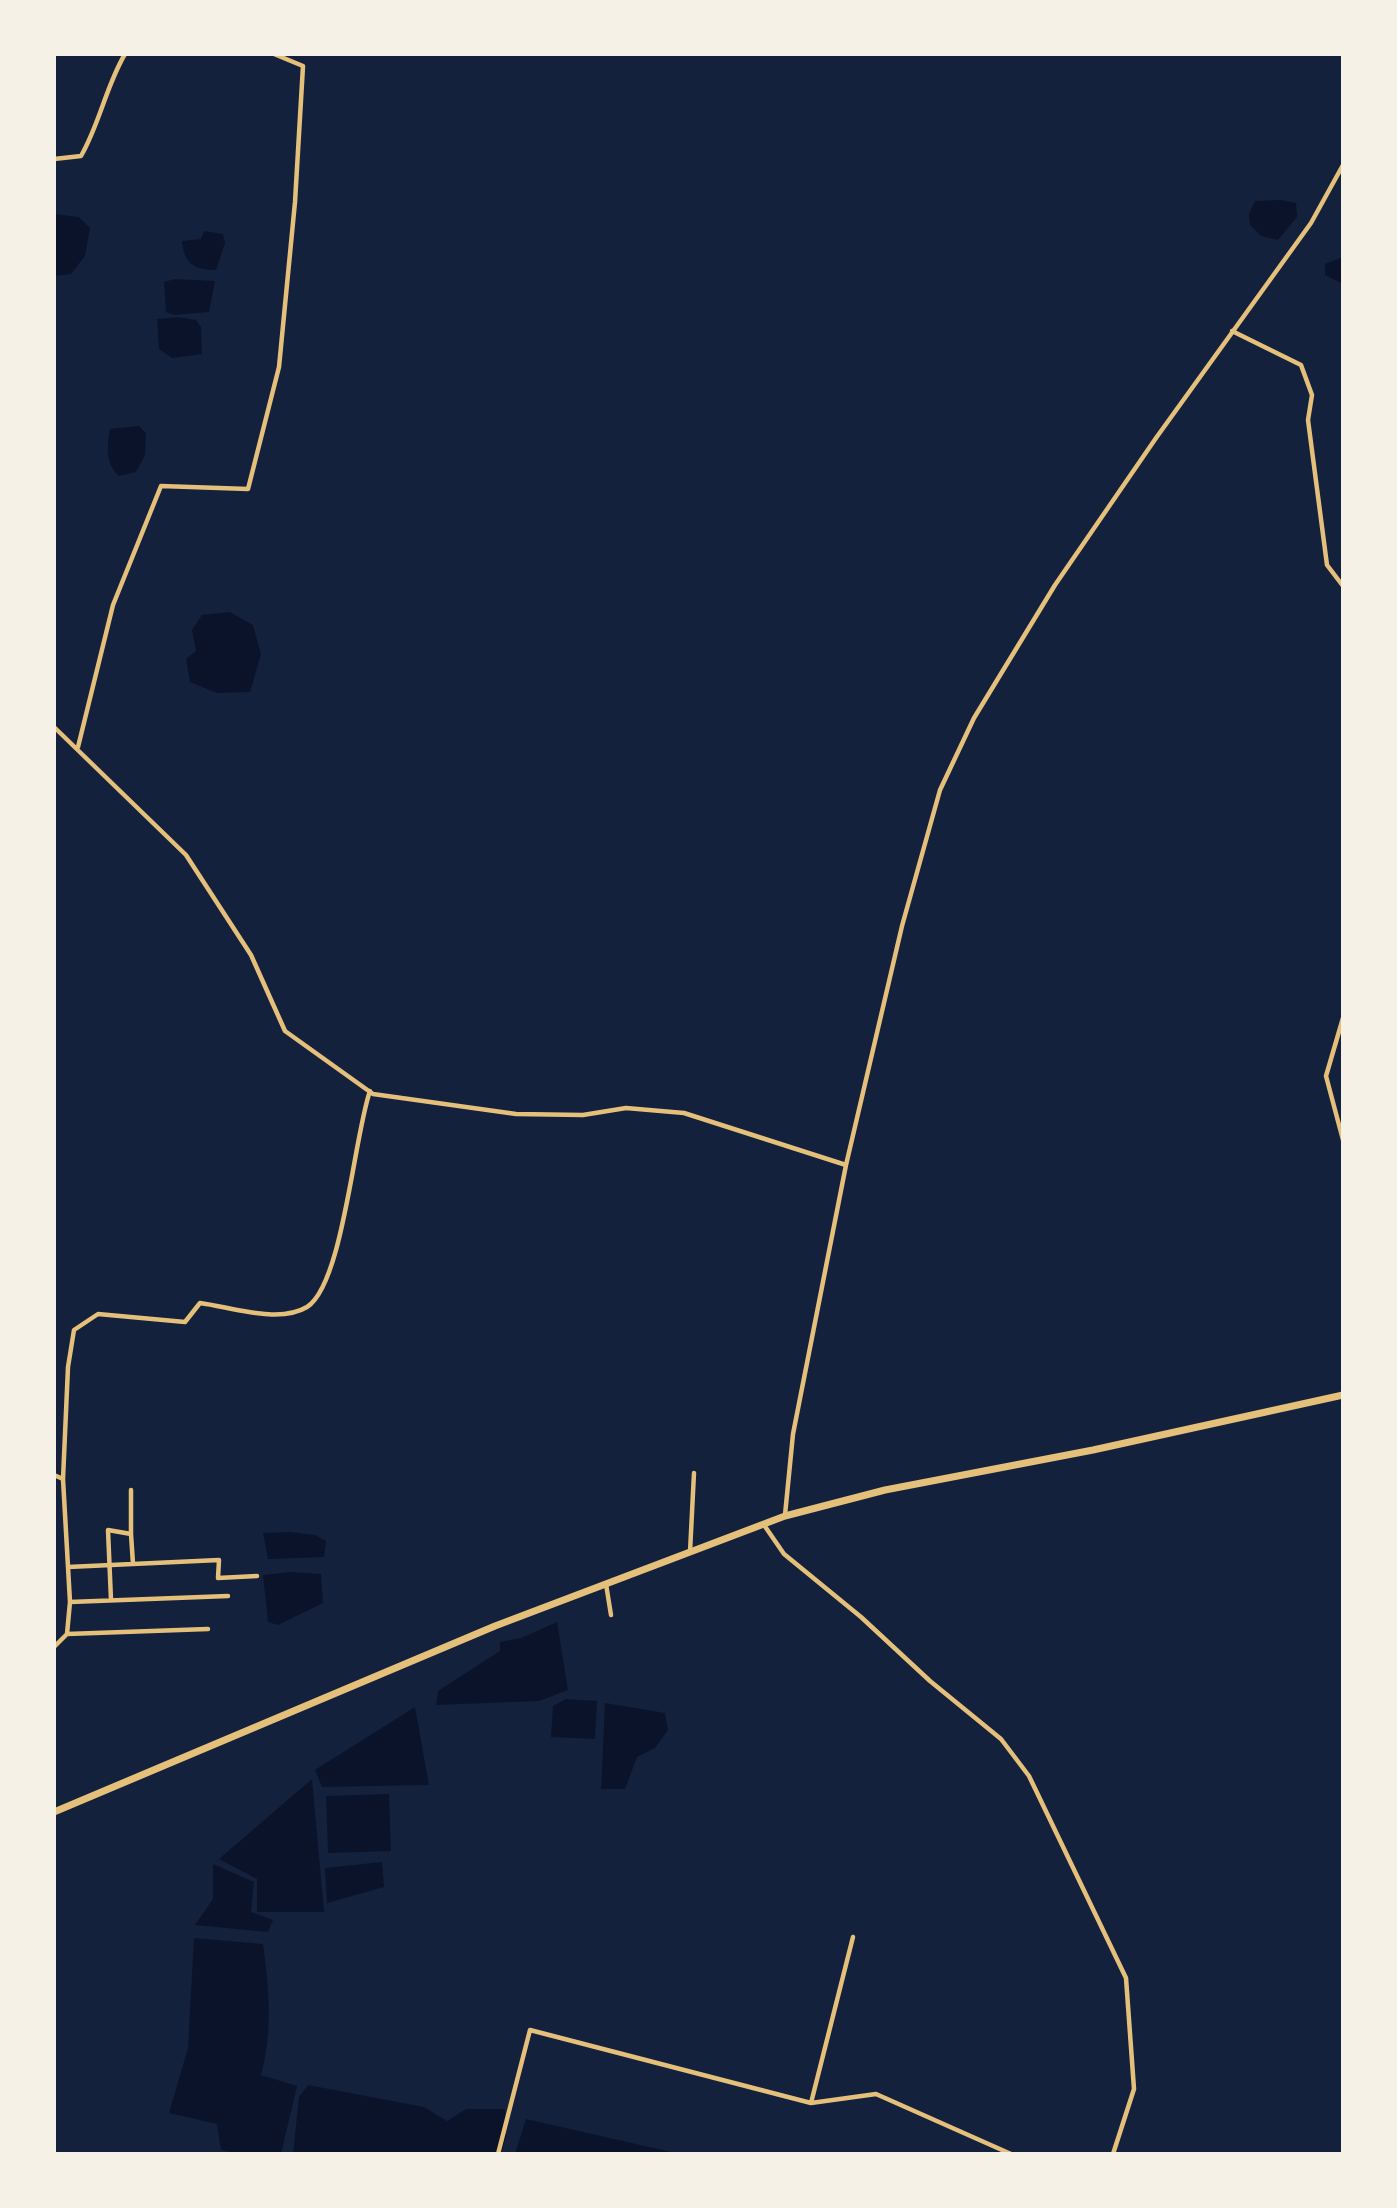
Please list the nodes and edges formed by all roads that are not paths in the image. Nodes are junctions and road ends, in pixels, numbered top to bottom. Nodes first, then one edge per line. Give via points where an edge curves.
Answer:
1 (125, 54) edge
2 (274, 54) edge
3 (54, 159) edge
4 (1343, 165) edge
5 (1232, 331) junction
6 (1343, 586) edge
7 (54, 727) edge
8 (77, 748) junction
9 (1343, 1018) edge
10 (369, 1091) junction
11 (1343, 1140) edge
12 (846, 1165) junction
13 (1343, 1395) edge
14 (694, 1474) dead end
15 (54, 1475) edge
16 (63, 1479) junction
17 (131, 1490) dead end
18 (785, 1516) junction
19 (763, 1524) junction
20 (131, 1534) junction
21 (690, 1552) junction
22 (133, 1564) junction
23 (110, 1565) junction
24 (68, 1567) junction
25 (257, 1576) dead end
26 (606, 1584) junction
27 (228, 1596) dead end
28 (111, 1600) junction
29 (70, 1602) junction
30 (611, 1615) dead end
31 (208, 1629) dead end
32 (67, 1634) junction
33 (54, 1647) edge
34 (54, 1812) edge
35 (853, 1937) dead end
36 (811, 2103) junction
37 (498, 2154) edge
38 (1011, 2154) edge
39 (1113, 2154) edge

1 - 3 street via 81,156
2 - 8 street via 303,66 295,202 279,367 248,489 161,486 113,605
4 - 5 street via 1311,223
5 - 6 street via 1301,365 1312,395 1308,420 1327,565
5 - 12 street via 1009,656 940,790 902,926
7 - 8 street
8 - 10 street via 186,855 251,955 285,1031
9 - 11 street via 1326,1076
10 - 12 street via 516,1114 583,1115 626,1108 684,1113
10 - 16 street via 342,1224 322,1292 306,1307 276,1314 200,1303 185,1322 98,1314 74,1330
12 - 18 street via 793,1434
13 - 18 highway via 885,1490
14 - 21 street
15 - 16 street
16 - 24 street
17 - 20 street
18 - 19 highway
19 - 21 highway
19 - 39 street via 785,1554 1001,1739 1029,1776 1126,1978 1134,2090
20 - 22 street
20 - 23 street via 108,1530
21 - 26 highway
22 - 23 street
22 - 25 street via 219,1560 218,1578
23 - 24 street
23 - 28 street
24 - 29 street
26 - 30 street
26 - 34 highway via 495,1626
27 - 28 street
28 - 29 street
29 - 32 street
31 - 32 street
32 - 33 street
35 - 36 street
36 - 37 street via 530,2030
36 - 38 street via 876,2094

